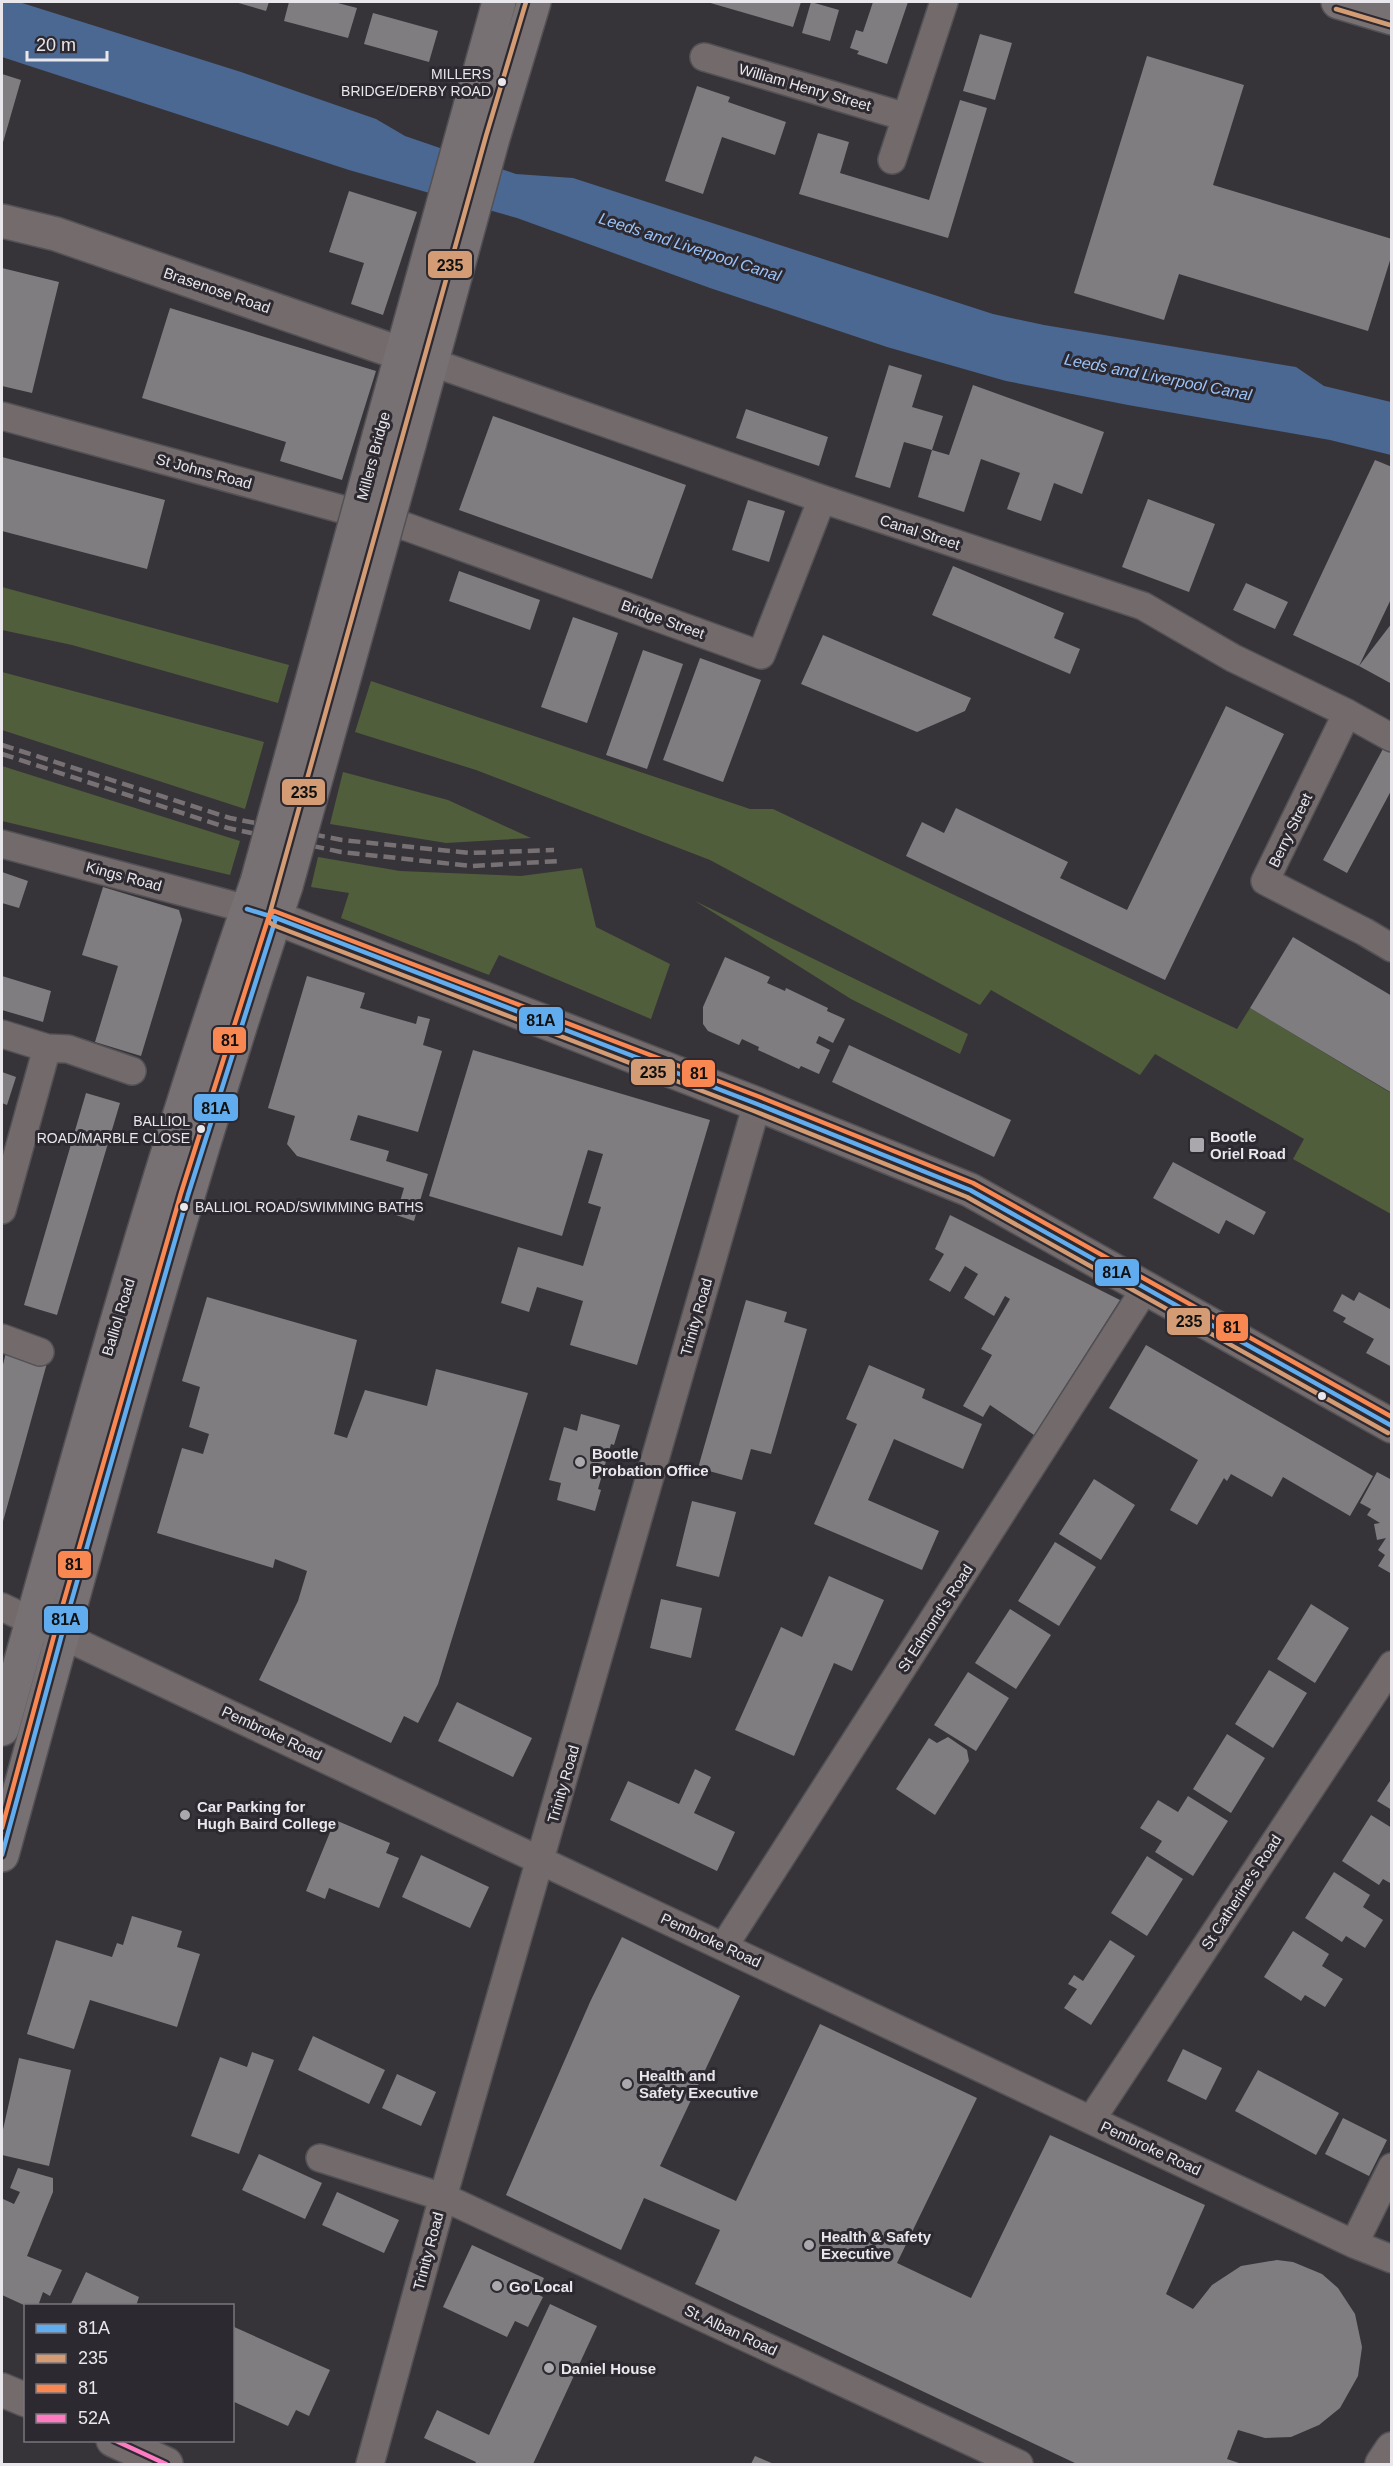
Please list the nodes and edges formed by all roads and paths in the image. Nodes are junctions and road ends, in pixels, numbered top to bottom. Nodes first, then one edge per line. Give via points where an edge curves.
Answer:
1 (499, 2) edge
2 (534, 2) edge
3 (944, 2) edge
4 (1338, 2) edge
5 (1392, 18) edge
6 (704, 57) dead end
7 (906, 117) junction
8 (477, 138) junction
9 (892, 160) dead end
10 (2, 221) edge
11 (417, 358) junction
12 (2, 416) edge
13 (822, 499) junction
14 (407, 527) joint
15 (1347, 714) junction
16 (1392, 738) edge
17 (2, 843) edge
18 (266, 899) junction
19 (1392, 948) edge
20 (2, 1034) edge
21 (47, 1048) junction
22 (132, 1071) dead end
23 (757, 1104) junction
24 (2, 1210) edge
25 (1145, 1290) junction
26 (2, 1338) edge
27 (40, 1352) dead end
28 (1392, 1426) edge
29 (2, 1607) edge
30 (32, 1621) junction
31 (62, 1634) junction
32 (1392, 1665) edge
33 (2, 1729) edge
34 (2, 1855) edge
35 (541, 1860) junction
36 (724, 1946) junction
37 (1091, 2120) junction
38 (320, 2158) dead end
39 (1392, 2167) edge
40 (443, 2197) junction
41 (1354, 2244) junction
42 (1392, 2259) edge
43 (2, 2390) edge
44 (24, 2399) edge
45 (117, 2442) edge
46 (1392, 2449) edge
47 (166, 2464) edge
48 (370, 2464) edge
49 (1019, 2464) edge
50 (1382, 2464) edge

1 - 8 highway, Millers Bridge
2 - 8 highway, Millers Bridge
3 - 7 street
4 - 5 highway
6 - 7 street, William Henry Street
7 - 9 street
8 - 11 highway, Millers Bridge
10 - 11 main road, Brasenose Road via 56,234
11 - 13 street, Canal Street
11 - 18 highway, Millers Bridge, bridge
12 - 14 street, St Johns Road
13 - 14 street, Bridge Street via 761,655
13 - 15 street, Canal Street via 1143,606 1233,658
15 - 16 street, Canal Street
15 - 19 street, Berry Street via 1264,881
17 - 18 street, Kings Road
18 - 23 main road
18 - 30 highway, Balliol Road via 186,1093 102,1370
18 - 31 highway via 188,1195
20 - 21 street
21 - 22 street via 68,1049
21 - 24 street
23 - 25 main road via 970,1190
23 - 35 street, Trinity Road
25 - 28 main road
25 - 36 street, St Edmond's Road
26 - 27 street
29 - 30 street, Pembroke Road
30 - 31 street, Pembroke Road
30 - 33 highway, Balliol Road
31 - 34 highway
31 - 35 street, Pembroke Road
32 - 37 street, St Catherine's Road
35 - 36 street, Pembroke Road
35 - 40 street, Trinity Road
36 - 37 street, Pembroke Road
37 - 41 street, Pembroke Road
38 - 40 street, St. Alban Road
39 - 41 street
40 - 48 street, Trinity Road
40 - 49 street, St. Alban Road
41 - 42 street, Pembroke Road
43 - 44 main road
45 - 47 main road
46 - 50 main road

